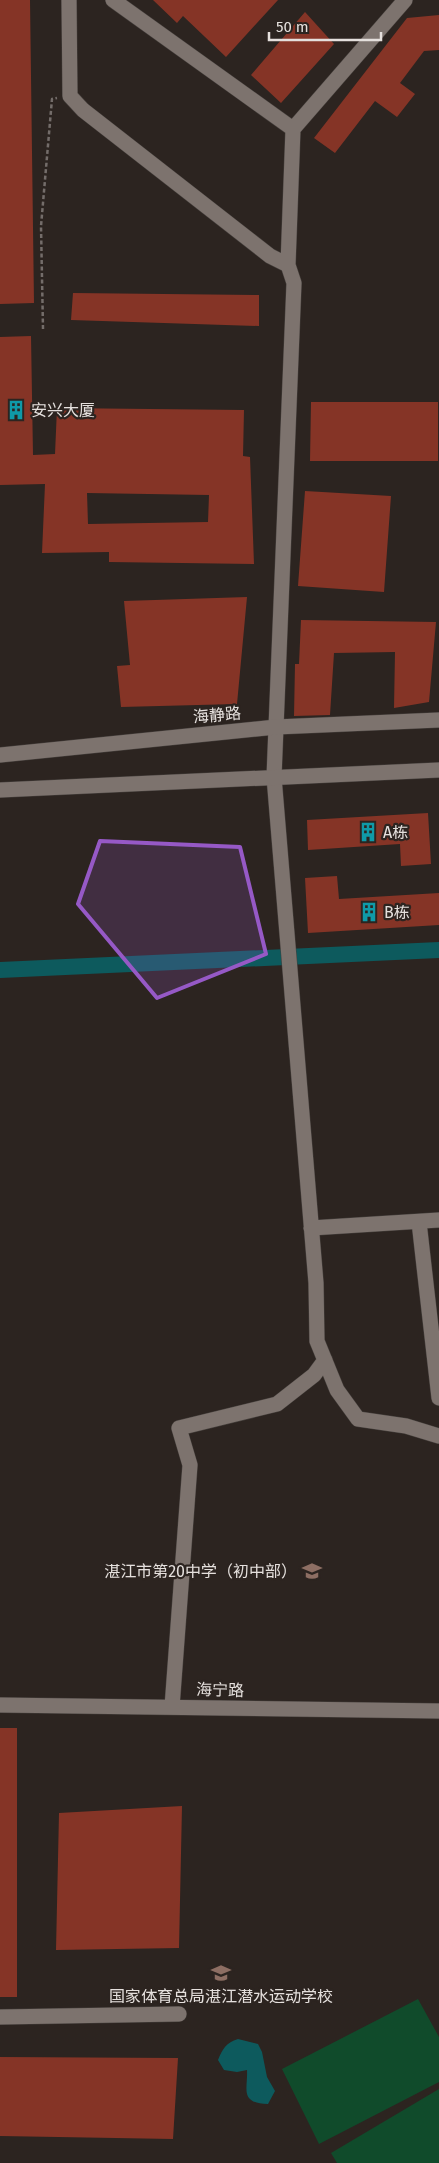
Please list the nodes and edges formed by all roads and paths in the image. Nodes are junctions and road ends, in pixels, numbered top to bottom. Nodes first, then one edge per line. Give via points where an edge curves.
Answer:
1 (69, 0) edge
2 (113, 0) edge
3 (405, 0) edge
4 (70, 96) junction
5 (293, 129) junction
6 (288, 265) junction
7 (42, 329) dead end
8 (439, 720) edge
9 (276, 728) junction
10 (0, 755) edge
11 (439, 770) edge
12 (274, 777) junction
13 (0, 790) edge
14 (439, 1220) edge
15 (419, 1222) junction
16 (311, 1228) junction
17 (325, 1360) junction
18 (439, 1398) edge
19 (439, 1436) edge
20 (0, 1705) edge
21 (172, 1707) junction
22 (439, 1711) edge
23 (179, 2014) dead end
24 (0, 2017) edge

1 - 4 street
2 - 5 street
3 - 5 street
4 - 6 street via 83,110 255,244
4 - 7 path via 52,99 42,226
5 - 6 street
6 - 9 street via 294,283
8 - 9 street, 海静路
9 - 10 street, 海静路
9 - 12 street
11 - 12 street
12 - 13 street
12 - 16 street
14 - 15 street
15 - 16 street
15 - 18 street
16 - 17 street via 317,1340
17 - 19 street via 337,1390 358,1419 406,1426
17 - 21 street via 314,1375 277,1404 179,1428 190,1465
20 - 21 street, 海宁路
21 - 22 street, 海宁路
23 - 24 street

